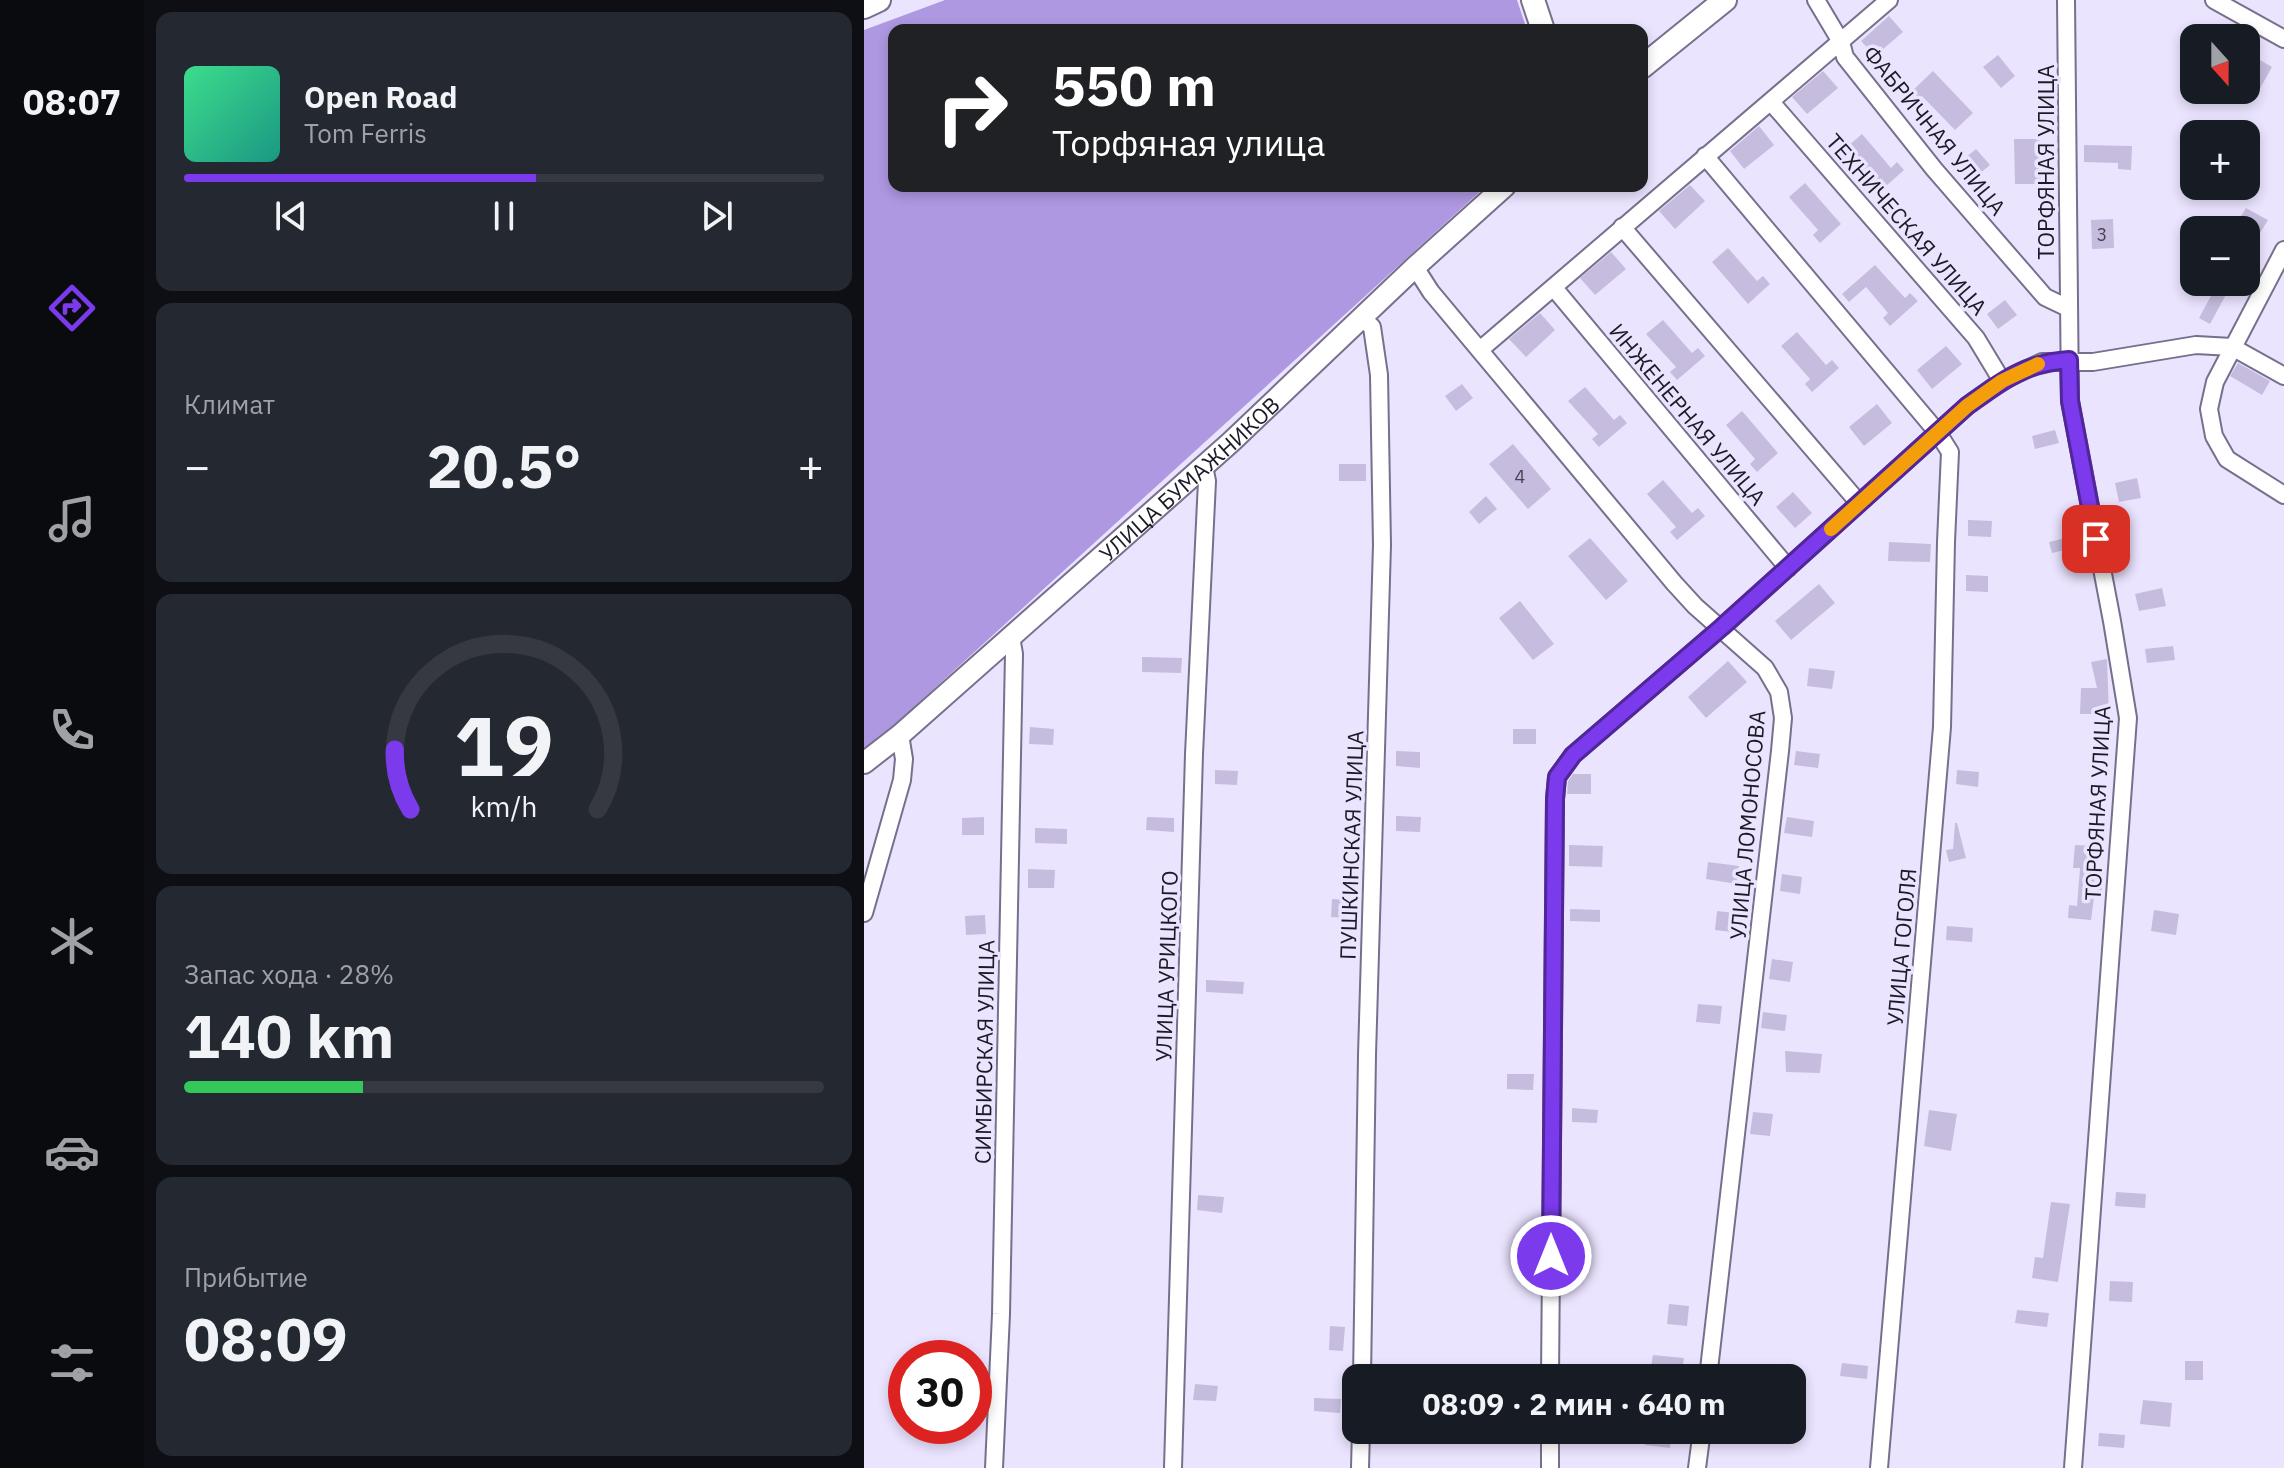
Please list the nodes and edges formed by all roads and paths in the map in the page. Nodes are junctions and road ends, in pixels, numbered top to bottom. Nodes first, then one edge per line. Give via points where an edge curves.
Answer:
1 (879, 0) edge
2 (1533, 0) edge
3 (1725, 0) edge
4 (1816, 0) edge
5 (1889, 0) edge
6 (2066, 0) edge
7 (2214, 0) edge
8 (864, 7) edge
9 (1541, 24) edge
10 (2284, 39) edge
11 (1841, 42) junction
12 (1648, 62) edge
13 (1771, 102) junction
14 (1705, 156) junction
15 (1498, 192) edge
16 (1622, 227) junction
17 (2284, 250) edge
18 (1415, 267) junction
19 (1554, 288) junction
20 (2068, 308) junction
21 (1362, 318) junction
22 (2232, 347) junction
23 (1481, 349) junction
24 (2069, 360) junction
25 (2284, 376) edge
26 (2002, 381) junction
27 (1938, 433) junction
28 (1204, 466) junction
29 (2284, 495) edge
30 (1859, 503) junction
31 (1788, 568) junction
32 (1722, 627) junction
33 (1011, 637) junction
34 (900, 735) junction
35 (864, 763) edge
36 (864, 913) edge
37 (1362, 1364) edge
38 (1550, 1364) edge
39 (1710, 1364) edge
40 (1361, 1444) edge
41 (1550, 1444) edge
42 (1700, 1444) edge
43 (994, 1468) edge
44 (1173, 1468) edge
45 (1360, 1468) edge
46 (1550, 1468) edge
47 (1697, 1468) edge
48 (1879, 1468) edge
49 (2073, 1468) edge

1 - 8 main road
2 - 9 main road
3 - 12 main road
4 - 11 street, ФАБРИЧНАЯ УЛИЦА
5 - 11 street
6 - 20 street, ТОРФЯНАЯ УЛИЦА
7 - 10 street
11 - 13 street
11 - 20 street, ФАБРИЧНАЯ УЛИЦА via 1845,57 1934,169 2045,297
13 - 14 street
13 - 26 street, ТЕХНИЧЕСКАЯ УЛИЦА via 1976,338
14 - 16 street
14 - 27 street
15 - 18 street, УЛИЦА БУМАЖНИКОВ
16 - 19 street
16 - 30 street
17 - 22 street
18 - 21 street, УЛИЦА БУМАЖНИКОВ
18 - 23 street, УЛИЦА ЛОМОНОСОВА
19 - 23 street
19 - 31 street, ИНЖЕНЕРНАЯ УЛИЦА
20 - 24 street, ТОРФЯНАЯ УЛИЦА
21 - 28 street, УЛИЦА БУМАЖНИКОВ
21 - 37 street, ПУШКИНСКАЯ УЛИЦА via 1372,327 1379,375 1382,545
22 - 24 street via 2196,345 2093,362
22 - 25 street
22 - 29 street via 2209,409 2214,436 2227,459
23 - 32 street, УЛИЦА ЛОМОНОСОВА via 1674,583
24 - 26 street via 2042,362
24 - 49 street, ТОРФЯНАЯ УЛИЦА via 2070,401 2128,718
26 - 27 street
27 - 30 street
27 - 48 street, УЛИЦА ГОГОЛЯ via 1950,452 1942,727
28 - 33 street, УЛИЦА БУМАЖНИКОВ
28 - 44 street, УЛИЦА УРИЦКОГО
30 - 31 street
31 - 32 street
32 - 38 street via 1573,755 1557,777
32 - 39 street, УЛИЦА ЛОМОНОСОВА via 1765,668 1779,692 1783,718
33 - 34 street, УЛИЦА БУМАЖНИКОВ
33 - 43 street, СИМБИРСКАЯ УЛИЦА
34 - 35 street, УЛИЦА БУМАЖНИКОВ
34 - 36 street via 902,780
40 - 45 street
41 - 46 street
42 - 47 street

